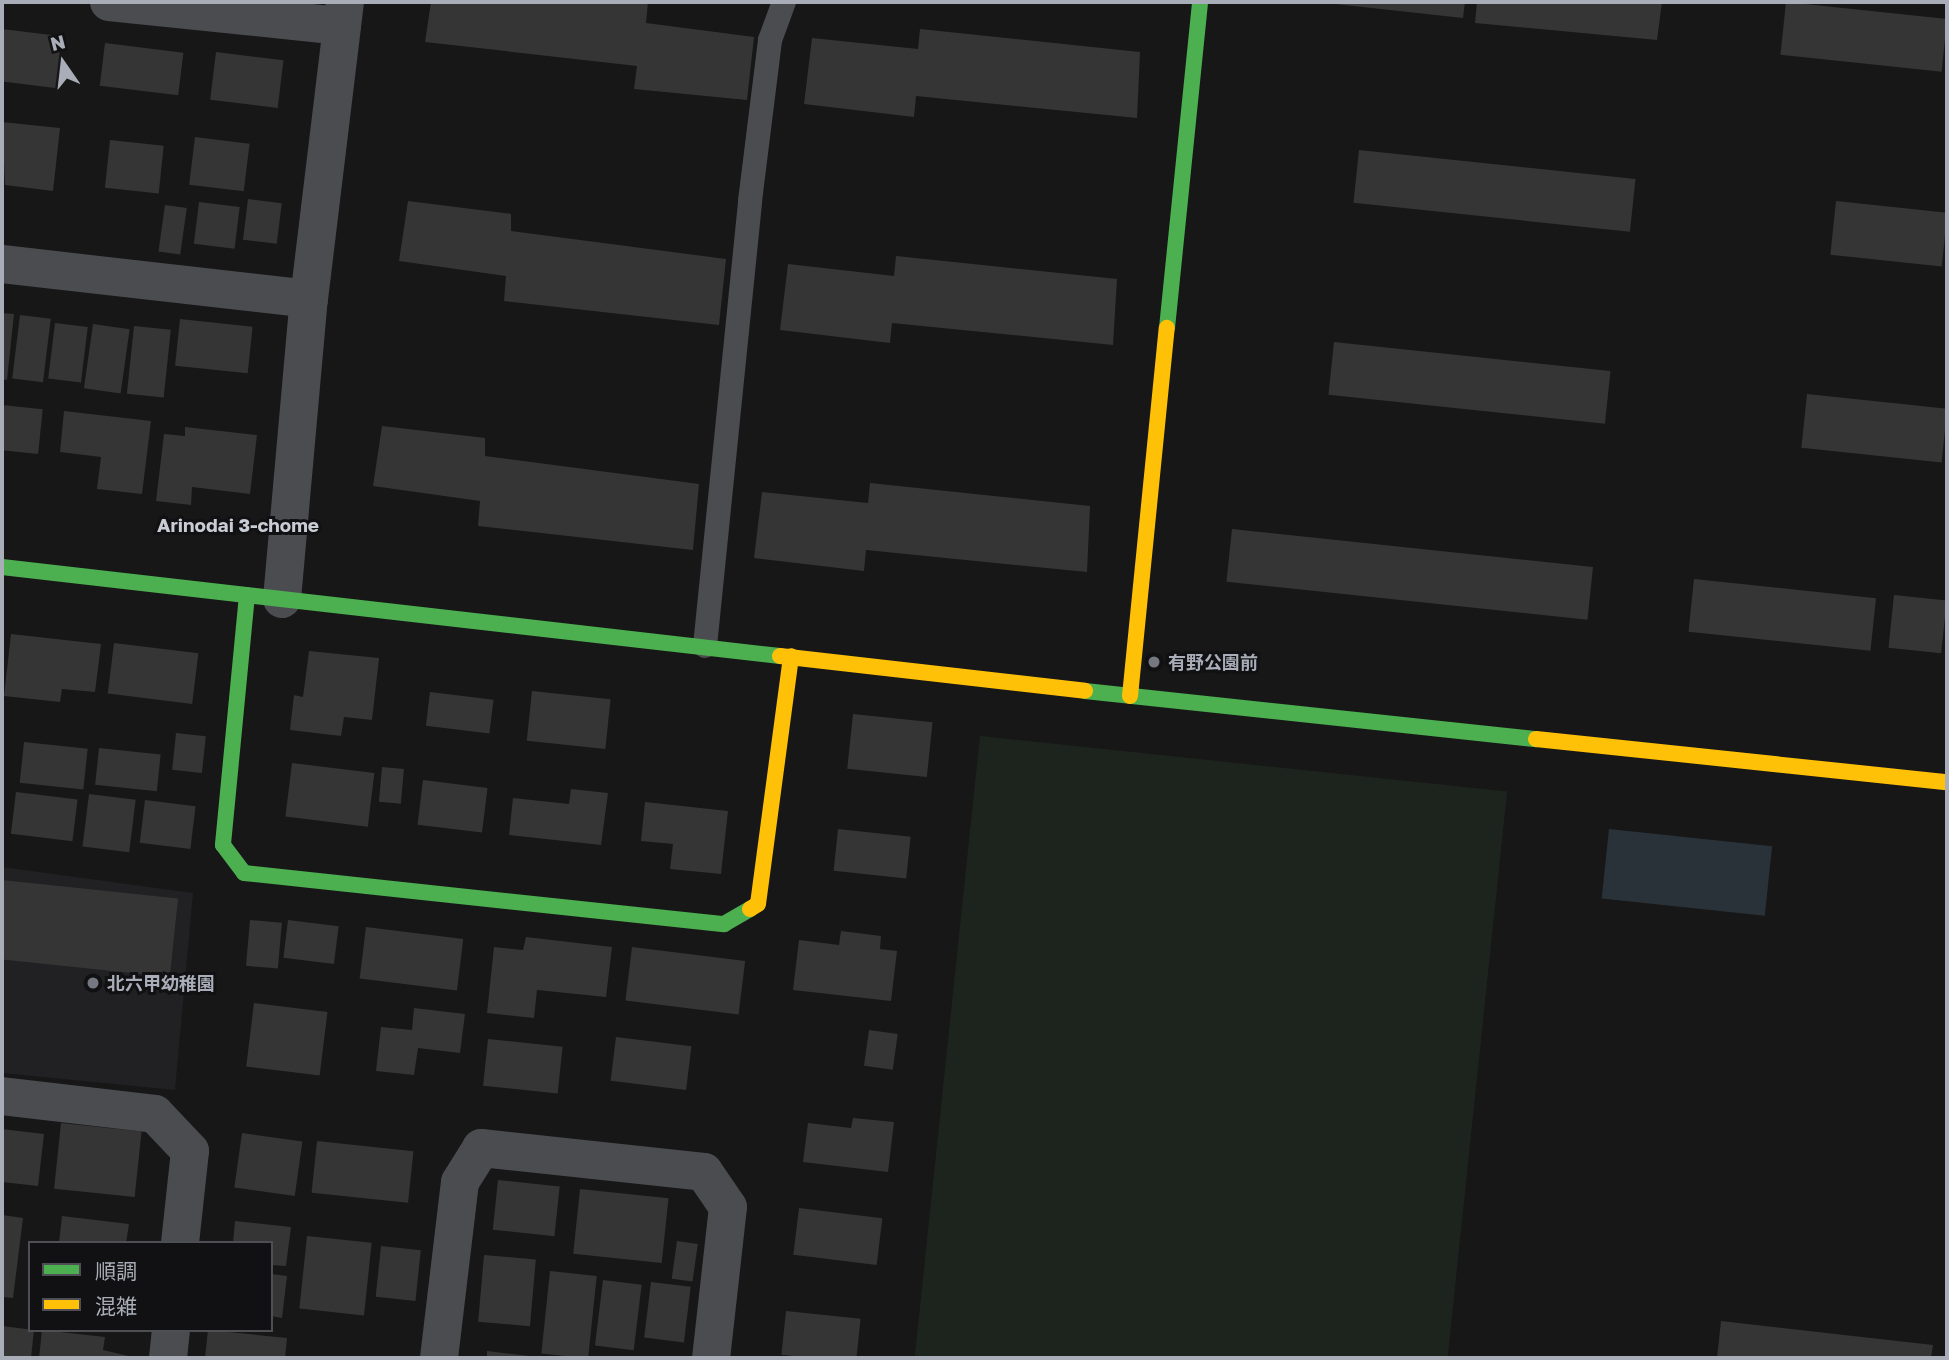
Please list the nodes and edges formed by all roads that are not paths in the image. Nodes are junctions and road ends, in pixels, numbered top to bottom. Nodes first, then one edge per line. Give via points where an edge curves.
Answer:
1 (109, 2) edge
2 (784, 2) edge
3 (1200, 2) edge
4 (344, 14) edge
5 (2, 264) edge
6 (309, 299) junction
7 (2, 567) edge
8 (264, 597) junction
9 (705, 646) junction
10 (791, 656) junction
11 (1130, 696) junction
12 (1947, 782) edge
13 (2, 1096) edge
14 (180, 1241) edge
15 (171, 1332) edge
16 (168, 1358) edge
17 (439, 1358) edge
18 (711, 1358) edge

1 - 4 street
2 - 9 lane via 769,40
3 - 11 street
4 - 6 street
5 - 6 street
6 - 8 street
7 - 8 street
8 - 9 street
8 - 10 street via 223,845 244,873 724,924 758,904
9 - 10 street
10 - 11 street
11 - 12 street
13 - 14 street via 155,1114 190,1151
15 - 16 street
17 - 18 street via 460,1182 481,1147 704,1172 727,1207

